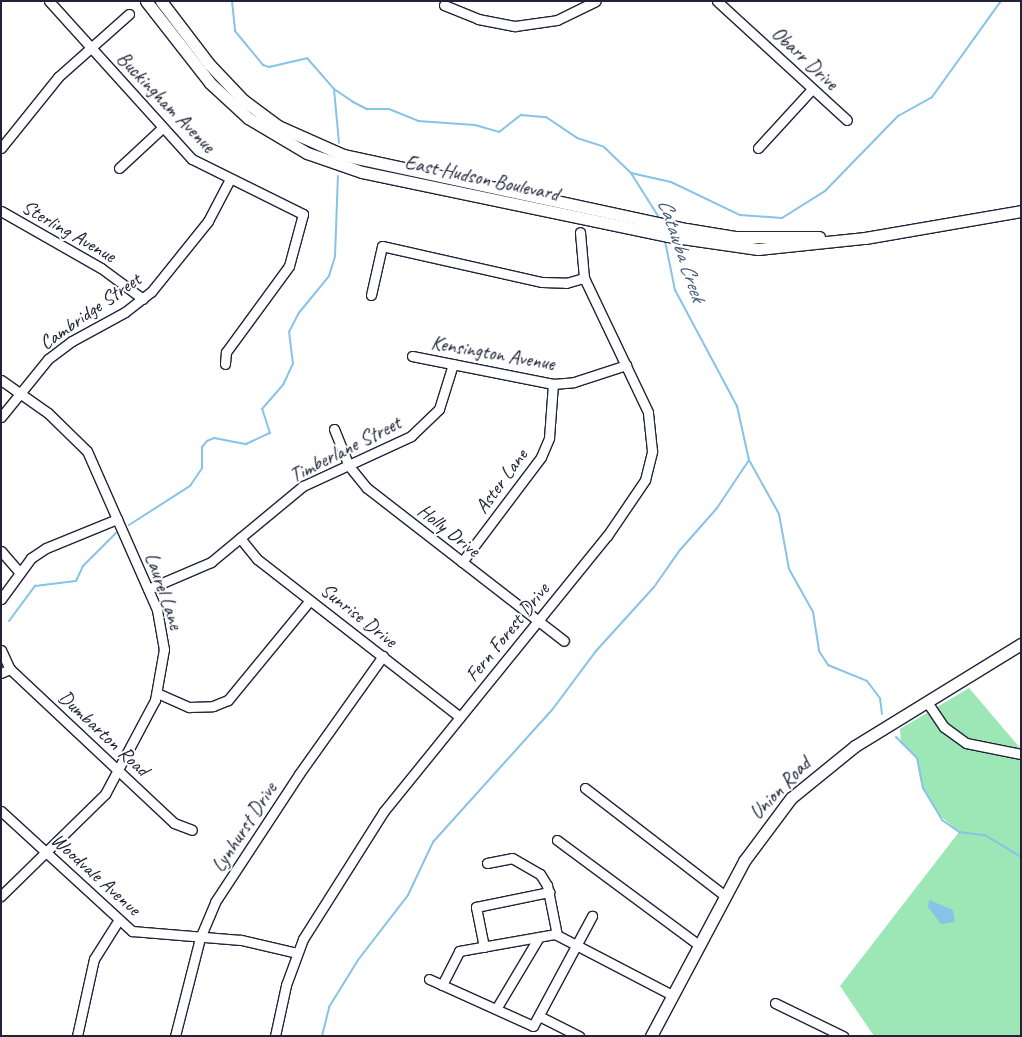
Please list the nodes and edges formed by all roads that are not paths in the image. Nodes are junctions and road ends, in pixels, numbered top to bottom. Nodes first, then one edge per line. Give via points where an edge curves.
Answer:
1 (49, 1) edge
2 (146, 1) edge
3 (161, 1) edge
4 (596, 1) edge
5 (717, 1) edge
6 (444, 5) dead end
7 (129, 14) dead end
8 (90, 47) junction
9 (812, 89) junction
10 (847, 120) dead end
11 (162, 128) junction
12 (1, 148) edge
13 (758, 148) dead end
14 (119, 168) dead end
15 (229, 181) junction
16 (1021, 204) edge
17 (1, 211) edge
18 (1021, 211) edge
19 (580, 232) dead end
20 (874, 233) junction
21 (687, 234) junction
22 (584, 278) junction
23 (371, 295) dead end
24 (143, 299) junction
25 (412, 356) dead end
26 (225, 364) dead end
27 (454, 364) junction
28 (626, 366) junction
29 (1, 380) edge
30 (553, 384) junction
31 (21, 392) junction
32 (1, 417) edge
33 (334, 429) dead end
34 (349, 466) junction
35 (118, 519) junction
36 (240, 538) junction
37 (1, 551) edge
38 (462, 562) junction
39 (19, 572) junction
40 (148, 589) junction
41 (1, 600) edge
42 (310, 600) junction
43 (538, 622) junction
44 (564, 641) dead end
45 (1021, 644) edge
46 (1, 650) edge
47 (383, 656) junction
48 (10, 669) junction
49 (1, 673) edge
50 (157, 693) junction
51 (927, 702) junction
52 (460, 717) junction
53 (1021, 754) edge
54 (118, 770) junction
55 (585, 788) dead end
56 (1, 811) edge
57 (192, 830) dead end
58 (557, 840) dead end
59 (46, 853) junction
60 (486, 863) dead end
61 (549, 892) junction
62 (1, 896) edge
63 (726, 896) junction
64 (592, 916) dead end
65 (118, 921) junction
66 (557, 935) junction
67 (539, 936) junction
68 (200, 938) junction
69 (576, 944) junction
70 (699, 946) junction
71 (484, 947) junction
72 (297, 953) junction
73 (429, 979) dead end
74 (442, 985) junction
75 (672, 995) junction
76 (775, 1003) dead end
77 (496, 1009) junction
78 (539, 1016) junction
79 (76, 1036) edge
80 (175, 1036) edge
81 (275, 1036) edge
82 (579, 1036) edge
83 (651, 1036) edge
84 (843, 1036) edge

1 - 8 street, Buckingham Avenue
2 - 21 main road, East Hudson Boulevard via 224,98 272,135 307,153 400,180 625,227
3 - 21 main road, East Hudson Boulevard via 230,89 278,126 305,140 343,155 621,215
4 - 6 street via 557,20 515,26 478,19
5 - 9 street, Obarr Drive
7 - 8 street
8 - 11 street, Buckingham Avenue
8 - 12 street via 42,96
9 - 10 street, Obarr Drive
9 - 13 street
11 - 14 street
11 - 15 street, Buckingham Avenue via 192,159
15 - 24 street, Cambridge Street via 208,221
15 - 26 street, Buckingham Avenue via 303,214 289,266 226,352
16 - 20 main road, East Hudson Boulevard
17 - 24 street, Sterling Avenue via 100,268
18 - 20 main road, East Hudson Boulevard
19 - 22 street, Fern Forest Drive
20 - 21 main road, East Hudson Boulevard via 783,248 732,247
22 - 23 street via 566,283 542,282 382,246
22 - 28 street, Fern Forest Drive
24 - 31 street, Cambridge Street via 60,350
25 - 27 street, Kensington Avenue
27 - 30 street, Kensington Avenue
27 - 34 street, Timberlane Street via 443,400 427,424 411,436
28 - 30 street, Kensington Avenue via 574,382
28 - 43 street, Fern Forest Drive via 642,394 650,422 652,451 645,480 631,505
29 - 31 street, Laurel Lane
30 - 38 street, Aster Lane via 549,438 541,457
31 - 32 street, Cambridge Street
31 - 35 street, Laurel Lane via 64,426 87,451
33 - 34 street, Holly Drive
34 - 36 street, Timberlane Street via 303,486
34 - 38 street, Holly Drive via 367,488
35 - 39 street via 46,548
35 - 40 street, Laurel Lane
36 - 40 street, Timberlane Street via 206,565
36 - 42 street, Sunrise Drive via 252,555
37 - 39 street
38 - 43 street, Holly Drive
39 - 41 street
40 - 50 street, Laurel Lane via 164,636 164,666
42 - 47 street, Sunrise Drive
42 - 50 street via 228,700 213,706 189,707
43 - 44 street, Holly Drive
43 - 52 street, Fern Forest Drive
45 - 51 main road, Union Road
46 - 48 street, Dumbarton Road
47 - 52 street, Sunrise Drive
47 - 68 street, Lynhurst Drive via 288,790 215,902
48 - 49 street
48 - 54 street, Dumbarton Road
50 - 54 street, Laurel Lane
51 - 53 street via 944,727 966,743
51 - 63 main road, Union Road via 855,746 806,784 767,826
52 - 72 street, Fern Forest Drive via 384,811
54 - 57 street, Dumbarton Road via 174,823
54 - 59 street, Laurel Lane via 105,794
55 - 63 street
56 - 59 street, Woodvale Avenue
58 - 70 street
59 - 62 street, Laurel Lane
59 - 65 street, Woodvale Avenue
60 - 61 street via 512,858 540,874
61 - 66 street
61 - 71 street via 476,907
63 - 70 main road, Union Road
64 - 69 street
65 - 68 street, Woodvale Avenue via 144,934
65 - 79 street via 94,959
66 - 67 street
66 - 69 street
67 - 71 street
67 - 77 street
68 - 72 street, Woodvale Avenue via 241,940
68 - 80 street, Lynhurst Drive
69 - 75 street
69 - 78 street
70 - 75 main road, Union Road
71 - 74 street via 459,951
72 - 81 street, Fern Forest Drive
73 - 74 street
74 - 77 street
75 - 83 main road, Union Road
76 - 84 street
77 - 78 street via 533,1026
78 - 82 street

